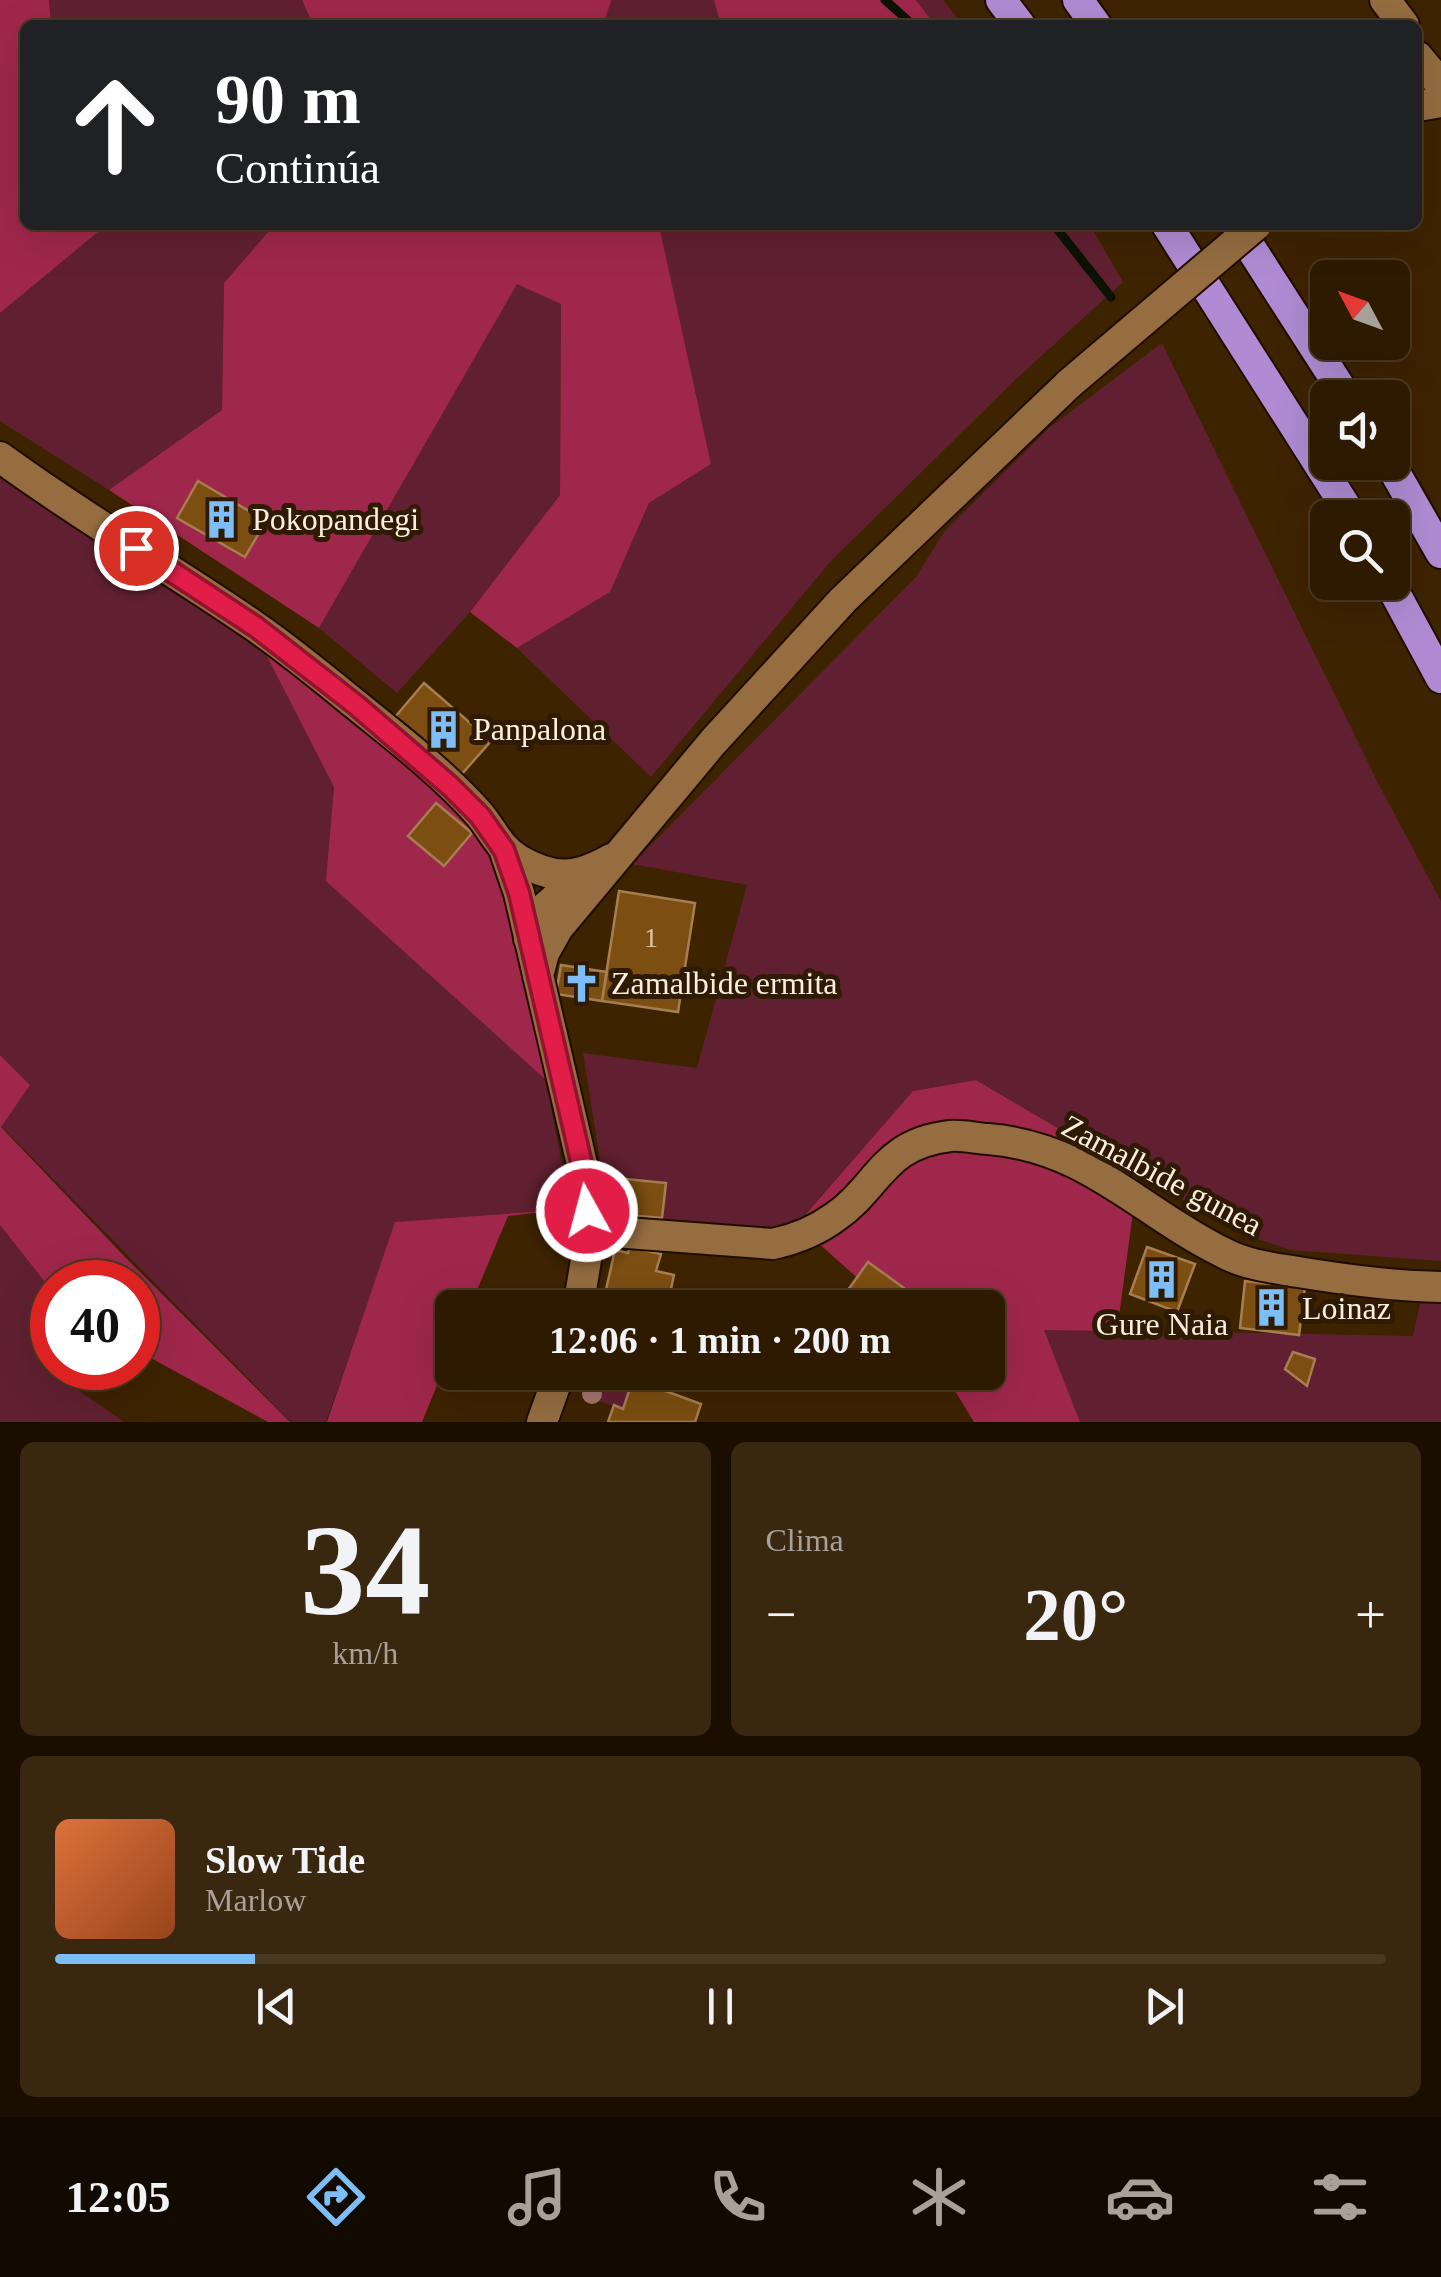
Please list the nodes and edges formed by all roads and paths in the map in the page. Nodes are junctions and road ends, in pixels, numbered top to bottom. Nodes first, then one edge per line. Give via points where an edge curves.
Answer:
1 (1001, 0) edge
2 (1385, 0) edge
3 (1016, 20) edge
4 (1402, 20) edge
5 (1422, 63) edge
6 (1441, 85) edge
7 (1169, 230) edge
8 (1239, 230) edge
9 (1250, 230) edge
10 (1336, 380) edge
11 (0, 457) edge
12 (1399, 480) edge
13 (1342, 500) edge
14 (1441, 553) edge
15 (1398, 600) edge
16 (1441, 678) edge
17 (504, 850) junction
18 (618, 855) junction
19 (582, 875) junction
20 (530, 938) junction
21 (538, 976) junction
22 (587, 1230) junction
23 (1441, 1287) edge
24 (580, 1290) edge
25 (554, 1390) edge
26 (542, 1422) edge

1 - 3 highway
2 - 4 street
5 - 6 street
7 - 13 highway
8 - 10 highway
9 - 18 street, bridge via 1070,383 843,600
11 - 17 street via 271,638 450,786
12 - 14 highway
15 - 16 highway
17 - 19 street via 538,869
17 - 20 street
18 - 19 street
18 - 21 street via 549,942
19 - 20 street via 541,910
20 - 21 street
21 - 22 street via 585,1178
22 - 23 street, Zamalbide gunea via 773,1244 798,1238 838,1216 914,1144 952,1136 1007,1140 1062,1155 1226,1254 1263,1266 1371,1285
22 - 24 street
25 - 26 street

